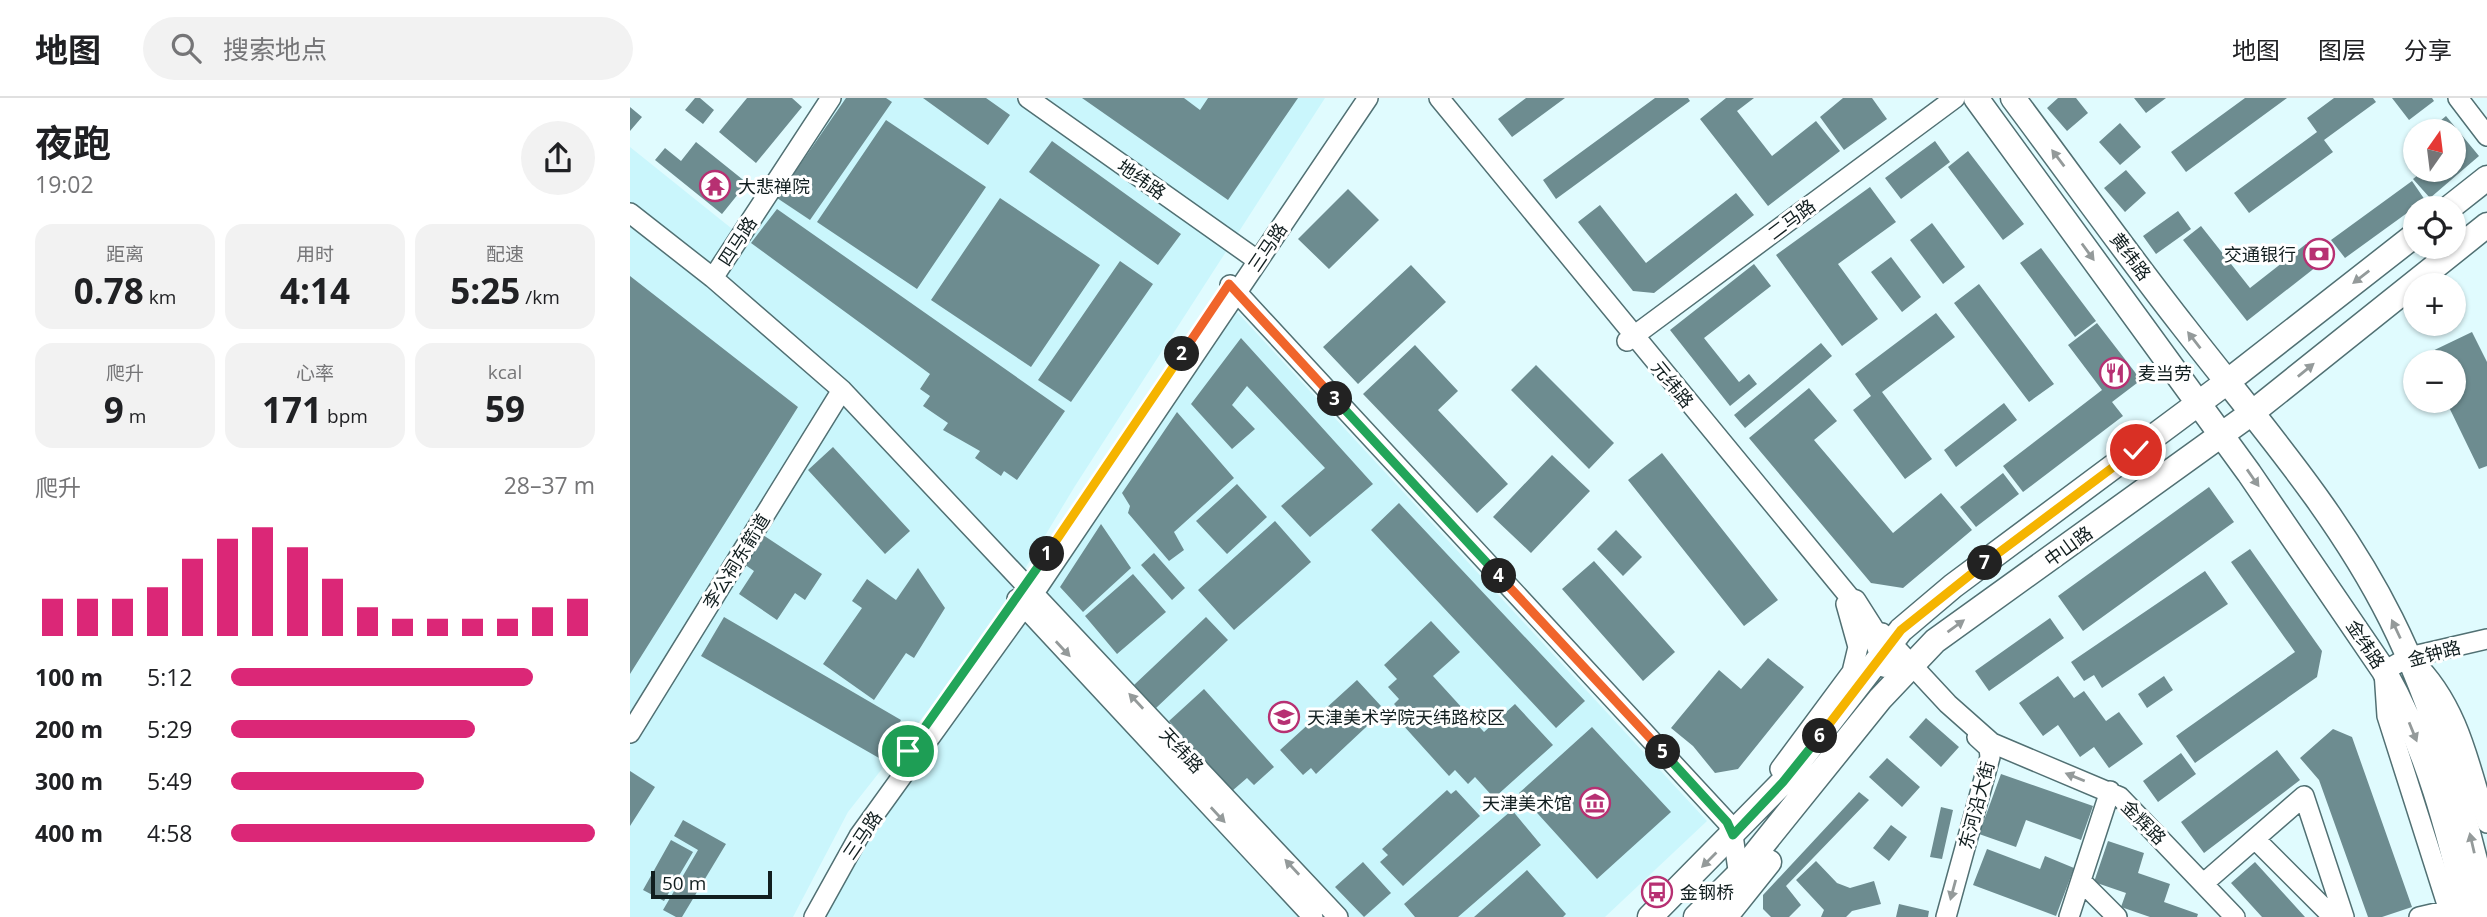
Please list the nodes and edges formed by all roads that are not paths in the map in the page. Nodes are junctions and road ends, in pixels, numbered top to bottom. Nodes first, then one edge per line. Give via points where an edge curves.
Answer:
1 (831, 98) edge
2 (1028, 98) edge
3 (1359, 98) edge
4 (1368, 98) edge
5 (1430, 98) edge
6 (1439, 98) edge
7 (1955, 98) edge
8 (1976, 98) edge
9 (2013, 98) edge
10 (2458, 98) edge
11 (2487, 136) edge
12 (2487, 178) edge
13 (2464, 196) edge
14 (630, 213) edge
15 (2487, 225) edge
16 (2403, 244) edge
17 (1253, 258) junction
18 (713, 278) junction
19 (1232, 288) junction
20 (1631, 339) junction
21 (2227, 382) junction
22 (842, 390) junction
23 (2199, 403) junction
24 (2253, 412) junction
25 (2222, 435) junction
26 (1025, 595) junction
27 (1850, 603) junction
28 (2487, 639) edge
29 (1885, 649) junction
30 (2409, 657) junction
31 (1908, 668) junction
32 (2384, 671) junction
33 (1880, 699) junction
34 (630, 733) edge
35 (1992, 743) joint
36 (2110, 791) junction
37 (1756, 811) junction
38 (2487, 823) edge
39 (1733, 835) junction
40 (2255, 839) junction
41 (2081, 881) junction
42 (2204, 883) junction
43 (1740, 886) junction
44 (2487, 910) edge
45 (1650, 915) edge
46 (2456, 915) edge
47 (806, 917) edge
48 (814, 917) edge
49 (1313, 917) edge
50 (1338, 917) edge
51 (1696, 917) edge
52 (1725, 917) edge
53 (1946, 917) edge
54 (2069, 917) edge
55 (2117, 917) edge
56 (2235, 917) edge
57 (2333, 917) edge
58 (2344, 917) edge
59 (2419, 917) edge

1 - 18 street, 四马路
2 - 17 street, 地纬路
3 - 17 street, 三马路
4 - 17 street, 三马路
5 - 20 street, 元纬路
6 - 20 street, 元纬路
7 - 20 street, 二马路
8 -> 23 main road, 黄纬路
21 -> 9 main road, 黄纬路
10 - 11 street
12 - 13 main road
14 - 18 street
24 -> 15 main road, 中山路
16 -> 21 main road, 中山路
17 - 19 street, 三马路
18 - 22 street
19 - 26 street, 三马路
19 - 39 street via 1727,822
20 - 27 street, 元纬路
21 - 23 main road, 中山路
21 - 24 main road, 黄纬路
22 - 26 street
22 - 34 street, 李公祠东箭道
23 - 25 main road, 金纬路
23 - 29 main road, 中山路 via 1953,586
24 - 25 main road, 中山路
30 -> 24 main road, 金纬路 via 2332,519
31 -> 25 main road, 中山路 via 1935,641
25 -> 32 main road, 金纬路
26 - 47 street, 三马路 via 855,827
26 - 48 street, 三马路 via 859,836
26 -> 49 street, 天纬路
50 -> 26 street, 天纬路
27 - 29 main road
27 - 37 street via 1858,646 1852,673 1774,776
28 - 30 street, 金钟路
29 - 31 street, 东河沿大街
29 - 33 main road via 1887,677
29 - 37 main road, 中山路
30 - 32 street, 金钟路
30 - 38 street via 2442,693
44 -> 30 main road, 金纬路 via 2466,818
31 - 33 main road, 中山路
31 - 35 street, 东河沿大街
31 - 43 main road via 1877,724
31 -> 53 street, 东河沿大街 via 1989,748
32 -> 46 main road, 金纬路 via 2434,787
33 - 43 main road, 中山路
36 -> 35 street, 金辉路
36 - 41 street
36 - 42 street, 金辉路
37 - 39 main road, 中山路
39 - 43 street
39 -> 45 main road, 中山路
40 - 42 street
40 - 57 street
40 - 58 street via 2304,796
41 - 54 street
41 - 55 street
42 - 56 street, 金辉路
43 - 51 main road, 中山路
43 - 52 main road
46 - 59 street

